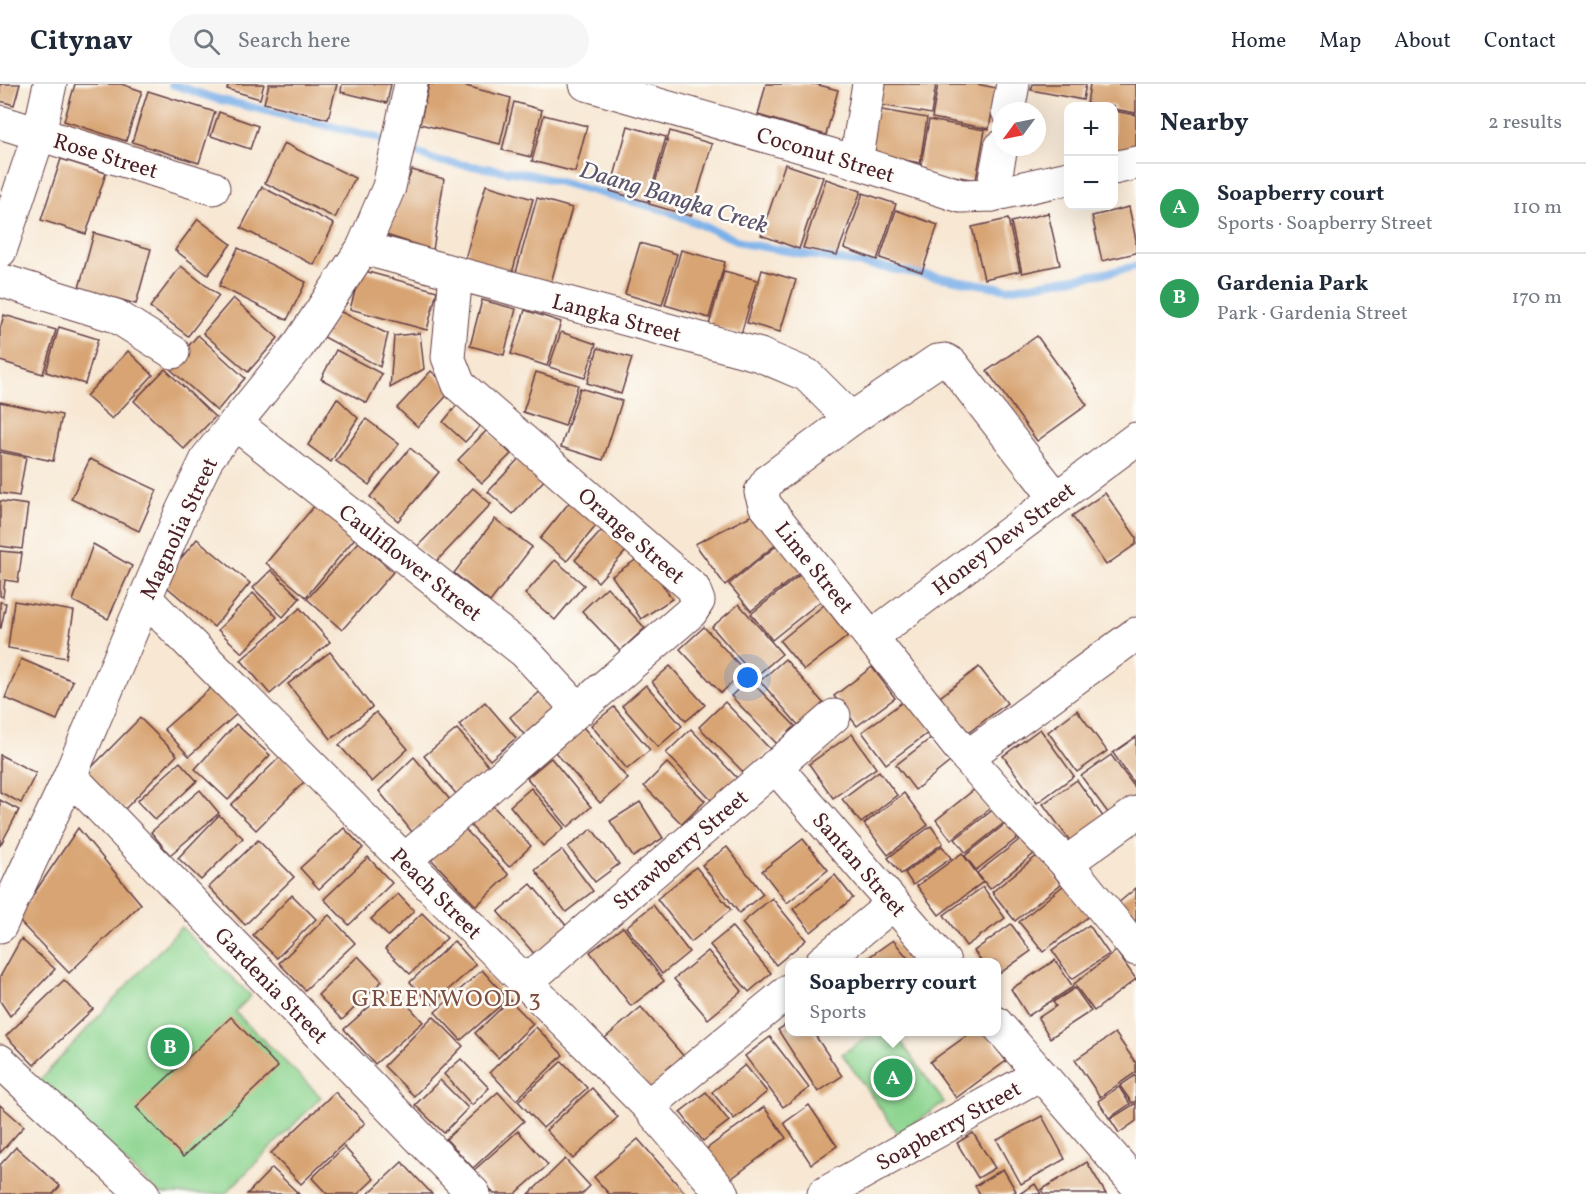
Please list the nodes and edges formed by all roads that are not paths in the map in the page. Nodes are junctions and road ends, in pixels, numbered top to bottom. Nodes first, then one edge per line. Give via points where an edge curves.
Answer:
1 (50, 84) edge
2 (411, 84) edge
3 (589, 84) edge
4 (868, 84) edge
5 (1013, 84) edge
6 (1010, 102) edge
7 (0, 122) edge
8 (39, 134) junction
9 (999, 156) edge
10 (856, 162) junction
11 (1136, 163) edge
12 (1118, 167) edge
13 (1064, 179) edge
14 (213, 188) dead end
15 (992, 195) junction
16 (363, 248) junction
17 (0, 251) edge
18 (456, 274) junction
19 (0, 280) edge
20 (173, 352) dead end
21 (852, 419) junction
22 (235, 423) junction
23 (1136, 439) edge
24 (1056, 498) junction
25 (145, 598) junction
26 (1136, 634) edge
27 (871, 637) junction
28 (579, 710) junction
29 (834, 716) dead end
30 (967, 757) junction
31 (776, 766) junction
32 (70, 776) junction
33 (1136, 813) edge
34 (405, 860) junction
35 (1066, 863) junction
36 (893, 904) junction
37 (0, 926) edge
38 (1136, 949) edge
39 (828, 958) edge
40 (940, 958) edge
41 (526, 982) junction
42 (785, 993) edge
43 (1001, 1029) edge
44 (0, 1061) edge
45 (1040, 1074) junction
46 (648, 1106) junction
47 (1136, 1184) edge
48 (142, 1194) edge
49 (474, 1194) edge
50 (723, 1194) edge
51 (824, 1194) edge

1 - 8 street
2 - 16 street, Magnolia Street via 389,187
3 - 10 street, Coconut Street
4 - 10 street
5 - 6 street
7 - 8 street, Rose Street
8 - 14 street, Rose Street
8 - 17 street
9 - 15 street
10 - 15 street, Coconut Street via 961,196
11 - 12 street
13 - 15 street, Coconut Street
16 - 18 street, Langka Street
16 - 22 street, Magnolia Street via 298,346
18 - 21 street, Langka Street via 760,355 807,375
18 - 28 street, Orange Street via 448,357 459,385 693,588 698,601 691,612
19 - 20 street via 116,316
21 - 24 street, Lime Street via 937,361 945,360 952,363
21 - 27 street, Lime Street via 769,480 761,492 765,504
22 - 25 street, Magnolia Street via 208,457
22 - 28 street, Cauliflower Street via 525,652
23 - 24 street, Honey Dew Street
24 - 27 street, Honey Dew Street
25 - 32 street, Magnolia Street
25 - 34 street, Peach Street
26 - 30 street
27 - 30 street, Lime Street
28 - 34 street, Orange Street
29 - 31 street, Strawberry Street
30 - 35 street, Lime Street
31 - 36 street, Santan Street
31 - 41 street, Strawberry Street
32 - 37 street, Magnolia Street
32 - 49 street, Gardenia Street
33 - 35 street
34 - 41 street, Peach Street
35 - 38 street, Lime Street
36 - 39 street
36 - 40 street, Santan Street
41 - 46 street, Peach Street
42 - 46 street
43 - 45 street
44 - 48 street
45 - 47 street
45 - 51 street, Soapberry Street
46 - 50 street, Peach Street

